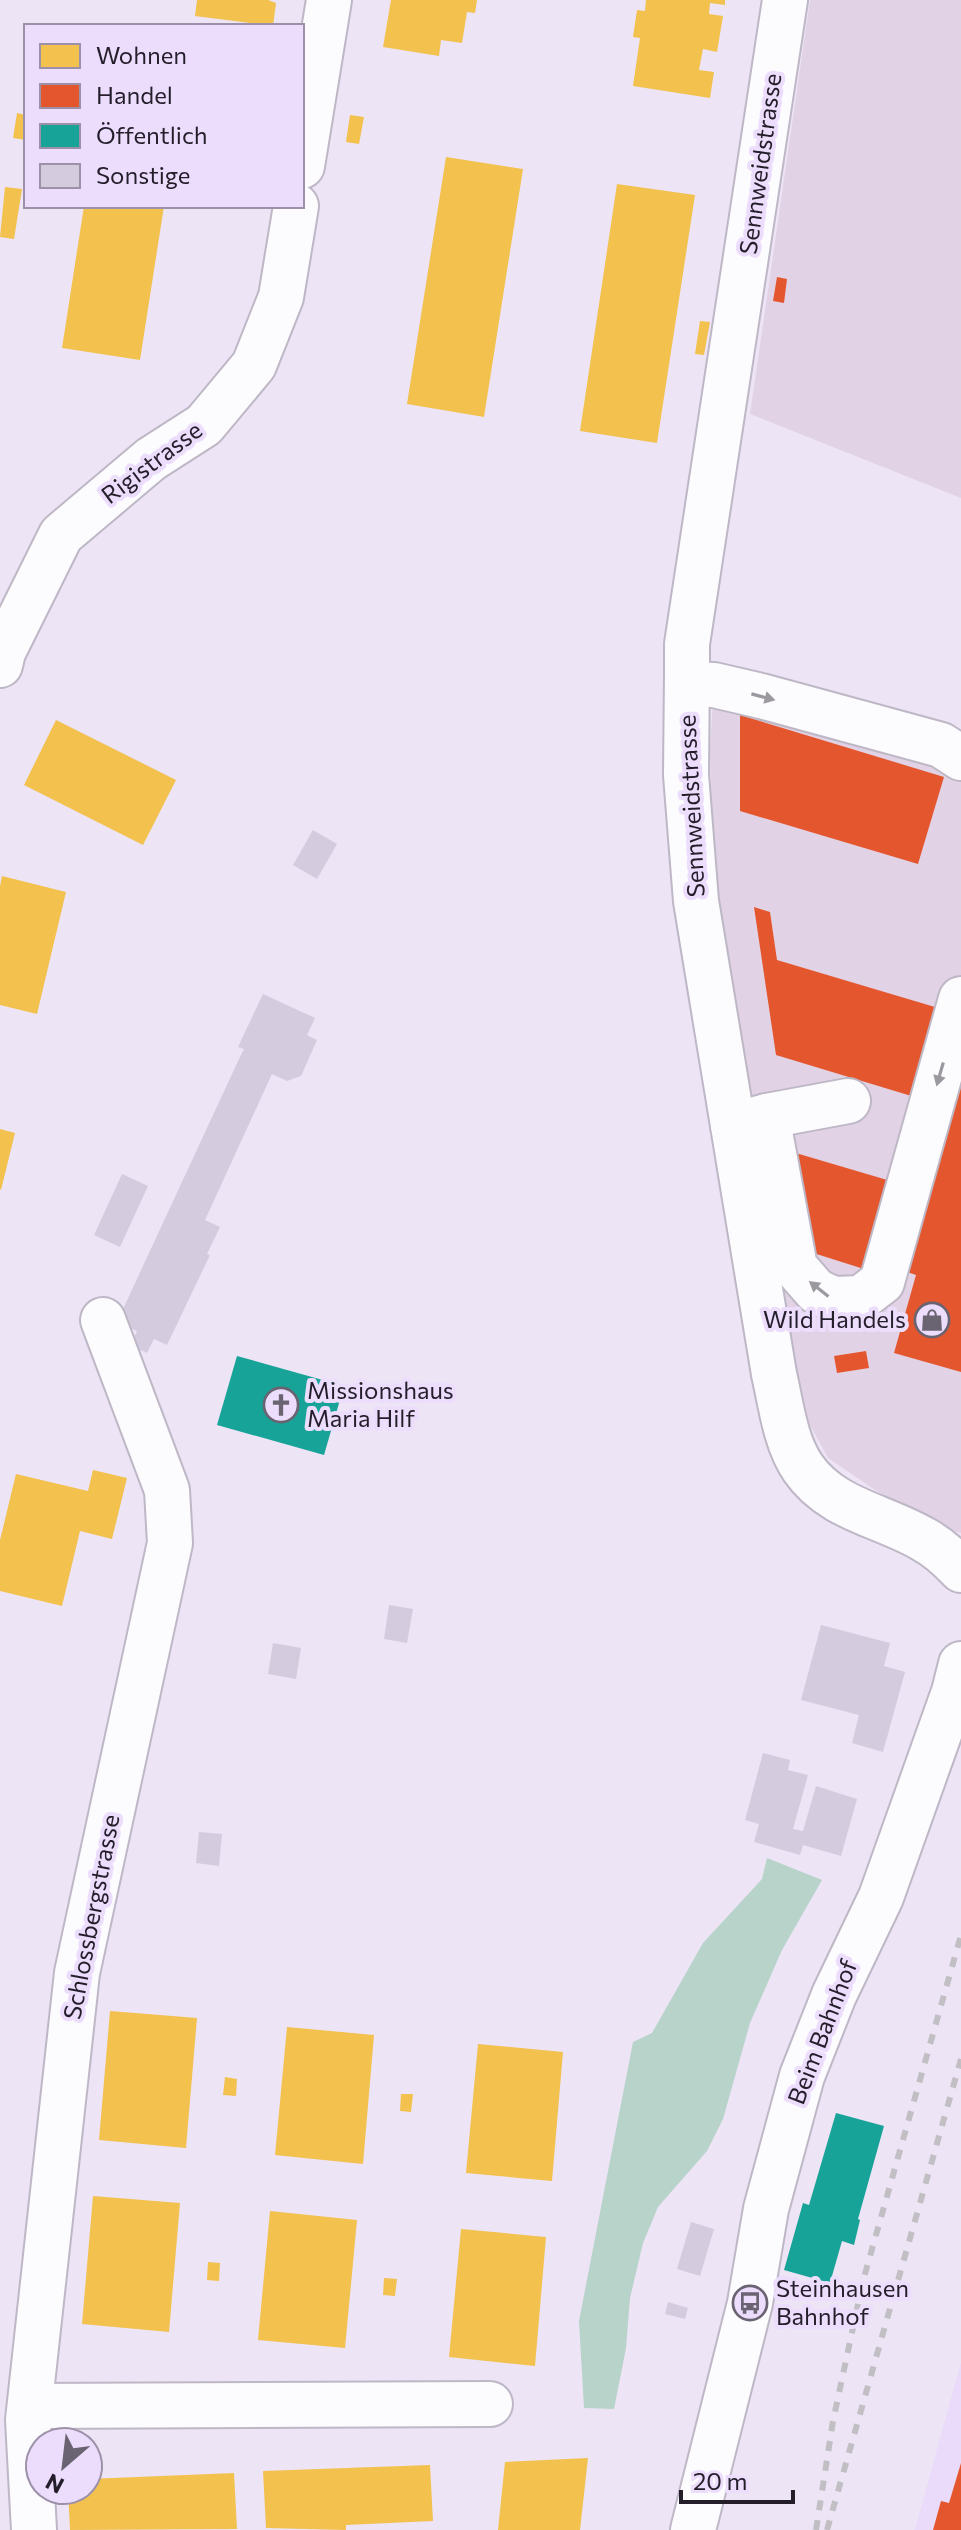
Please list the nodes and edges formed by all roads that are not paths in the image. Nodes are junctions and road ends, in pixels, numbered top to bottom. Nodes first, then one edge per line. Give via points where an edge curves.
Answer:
1 (329, 0) edge
2 (785, 0) edge
3 (304, 154) edge
4 (296, 208) edge
5 (0, 665) edge
6 (687, 684) junction
7 (961, 758) edge
8 (961, 999) edge
9 (848, 1101) dead end
10 (750, 1121) junction
11 (103, 1320) dead end
12 (961, 1570) edge
13 (961, 1664) edge
14 (490, 2404) dead end
15 (30, 2406) junction
16 (34, 2530) edge
17 (693, 2530) edge

1 - 3 street
2 - 6 street, Sennweidstrasse via 687,644
4 - 5 street, Rigistrasse via 281,297 254,365 204,425 151,459 61,535
6 -> 7 street via 776,700 941,745
6 - 10 street, Sennweidstrasse via 686,775 696,901
8 -> 10 street via 882,1282 861,1298 833,1299 816,1291 795,1267
9 - 10 street
10 - 12 street, Sennweidstrasse via 774,1374 802,1467 827,1494 923,1538
11 - 15 street, Schlossbergstrasse via 167,1490 170,1543 77,1973
13 - 17 street, Beim Bahnhof via 881,1897 802,2076
14 - 15 street
15 - 16 street, Schlossbergstrasse

